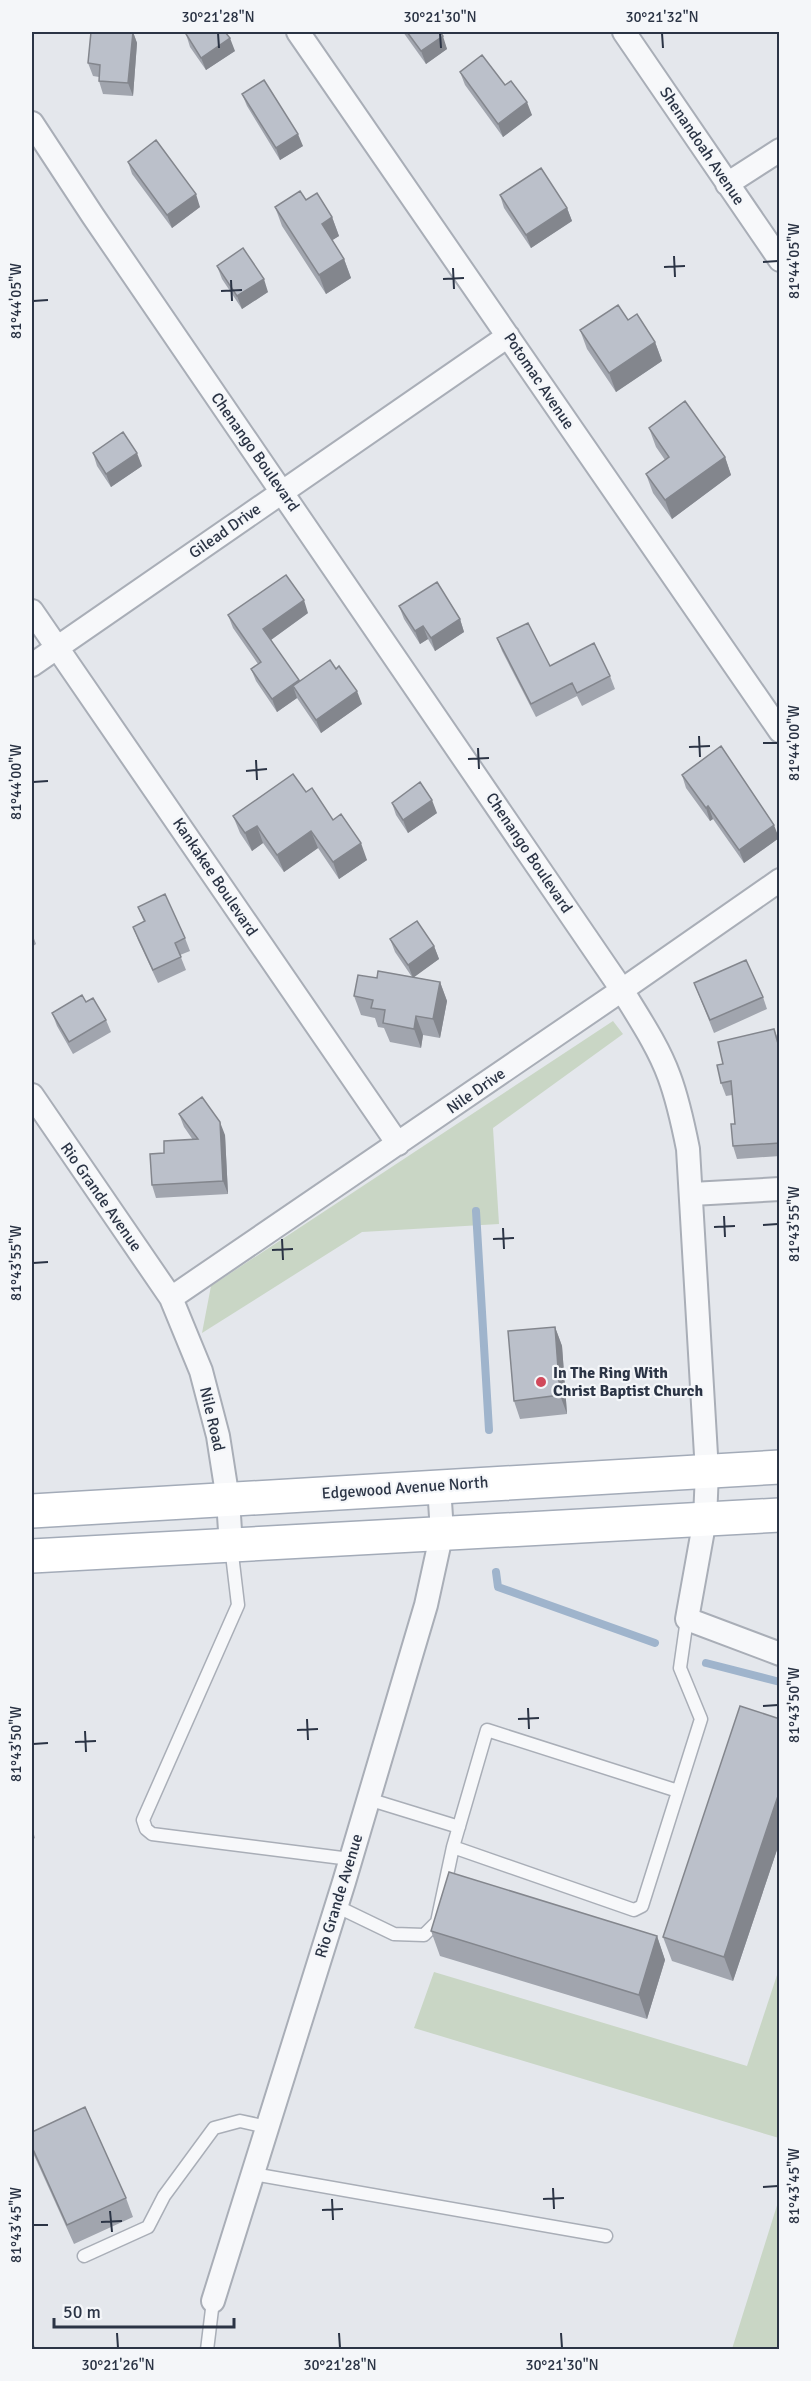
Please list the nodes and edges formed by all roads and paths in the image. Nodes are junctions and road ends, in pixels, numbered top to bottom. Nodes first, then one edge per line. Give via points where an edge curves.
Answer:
1 (298, 32) edge
2 (624, 32) edge
3 (32, 123) edge
4 (780, 150) edge
5 (727, 183) junction
6 (780, 260) edge
7 (508, 336) junction
8 (283, 491) junction
9 (32, 611) edge
10 (57, 648) junction
11 (32, 665) edge
12 (780, 731) edge
13 (780, 880) edge
14 (622, 990) junction
15 (32, 1095) edge
16 (399, 1144) junction
17 (780, 1189) edge
18 (692, 1194) junction
19 (171, 1299) junction
20 (780, 1467) edge
21 (707, 1472) junction
22 (439, 1486) junction
23 (228, 1500) junction
24 (32, 1511) edge
25 (780, 1515) edge
26 (705, 1519) junction
27 (442, 1532) junction
28 (231, 1545) junction
29 (32, 1556) edge
30 (687, 1619) junction
31 (780, 1654) edge
32 (678, 1791) junction
33 (368, 1798) junction
34 (459, 1827) junction
35 (453, 1847) junction
36 (350, 1859) junction
37 (336, 1906) junction
38 (267, 2127) junction
39 (253, 2174) junction
40 (606, 2236) dead end
41 (84, 2256) dead end
42 (213, 2301) joint
43 (207, 2349) edge

1 - 7 street, Potomac Avenue
2 - 5 street, Shenandoah Avenue
3 - 8 street, Chenango Boulevard
4 - 5 street
5 - 6 street, Shenandoah Avenue
7 - 8 street, Gilead Drive
7 - 12 street, Potomac Avenue
8 - 10 street, Gilead Drive
8 - 14 street, Chenango Boulevard
9 - 10 street, Kankakee Boulevard
10 - 11 street, Gilead Drive
10 - 16 street, Kankakee Boulevard
13 - 14 street, Nile Drive
14 - 16 street, Nile Drive
14 - 18 street, Chenango Boulevard via 669,1074 688,1149
15 - 19 street, Rio Grande Avenue
16 - 19 street, Nile Drive
17 - 18 street
18 - 21 street, Chenango Boulevard
19 - 23 street, Nile Road via 201,1371 218,1436
20 - 21 main road, Edgewood Avenue North
21 - 22 main road, Edgewood Avenue North
21 - 26 street, Chenango Boulevard
22 - 23 main road, Edgewood Avenue North
22 - 27 street, Rio Grande Avenue
23 - 24 main road, Edgewood Avenue North
23 - 28 street, Nile Road
25 - 26 main road
26 - 27 main road
26 - 30 street, Chenango Boulevard
27 - 28 main road
27 - 33 street, Rio Grande Avenue via 426,1605
28 - 29 main road
28 - 36 lane via 238,1605 143,1820 146,1829 152,1834
30 - 31 street
30 - 32 lane via 680,1668 701,1719
32 - 34 lane via 487,1730
32 - 35 lane via 642,1906 634,1910
33 - 34 lane
33 - 36 street, Rio Grande Avenue
34 - 35 lane
35 - 37 lane via 437,1922 424,1935 394,1934
36 - 37 street, Rio Grande Avenue
37 - 38 street, Rio Grande Avenue
38 - 39 street, Rio Grande Avenue
38 - 41 lane via 240,2121 214,2128 164,2196 148,2227
39 - 40 lane
39 - 42 street, Rio Grande Avenue
42 - 43 lane

